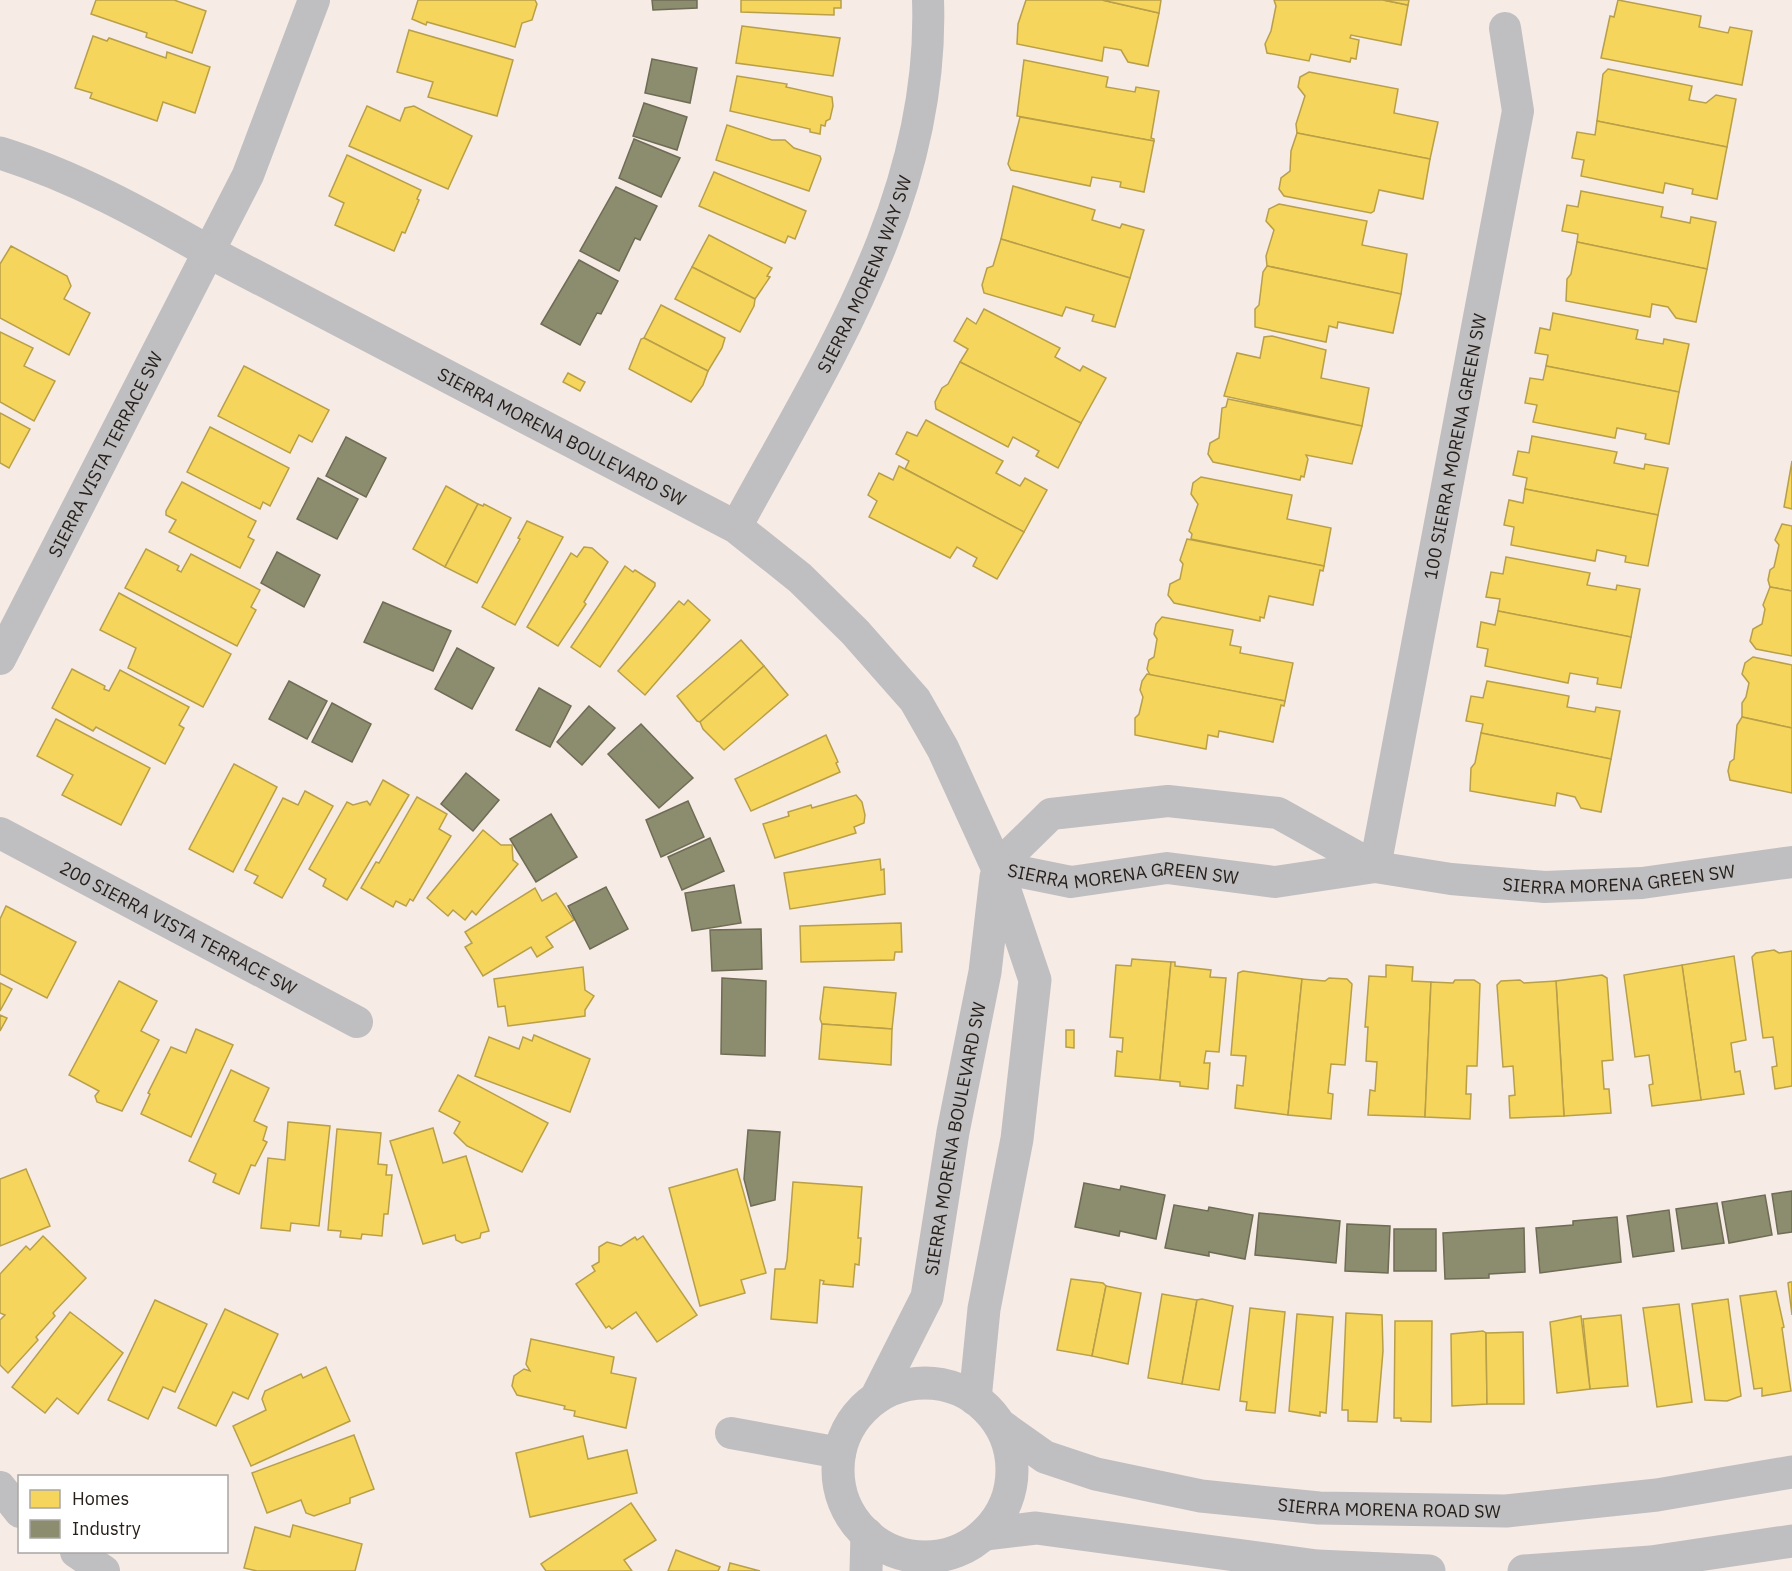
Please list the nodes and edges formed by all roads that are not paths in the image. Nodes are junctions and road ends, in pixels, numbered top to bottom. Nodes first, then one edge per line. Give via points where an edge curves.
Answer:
1 (314, 0) edge
2 (928, 0) edge
3 (1504, 28) dead end
4 (0, 153) edge
5 (209, 252) junction
6 (736, 527) junction
7 (0, 659) edge
8 (0, 833) edge
9 (1792, 862) edge
10 (997, 867) junction
11 (1375, 867) junction
12 (357, 1022) dead end
13 (876, 1398) junction
14 (975, 1399) junction
15 (1000, 1425) junction
16 (732, 1433) dead end
17 (840, 1453) junction
18 (1792, 1472) edge
19 (0, 1487) edge
20 (18, 1510) edge
21 (867, 1534) junction
22 (985, 1534) junction
23 (1792, 1540) edge
24 (79, 1553) edge
25 (951, 1562) edge
26 (104, 1571) edge
27 (866, 1571) edge
28 (1429, 1571) edge
29 (1524, 1571) edge

1 - 5 street, SIERRA VISTA TERRACE SW via 248,175
2 - 6 street, SIERRA MORENA WAY SW via 925,72 902,192 855,309
3 - 11 street, 100 SIERRA MORENA GREEN SW via 1518,111
4 - 5 street, SIERRA MORENA BOULEVARD SW via 134,210
5 - 6 street, SIERRA MORENA BOULEVARD SW
5 - 7 street, SIERRA VISTA TERRACE SW
6 - 10 street, SIERRA MORENA BOULEVARD SW via 800,578 915,700 943,749
8 - 12 street, 200 SIERRA VISTA TERRACE SW
9 - 11 street, SIERRA MORENA GREEN SW via 1642,883 1545,887 1451,879
10 - 11 street, SIERRA MORENA GREEN SW via 1071,882 1167,868 1275,882
10 - 11 street, SIERRA MORENA GREEN SW via 1051,814 1168,801 1278,813
10 - 13 street, SIERRA MORENA BOULEVARD SW via 985,972 953,1132 927,1297
10 - 14 street, SIERRA MORENA BOULEVARD SW via 1035,980 1017,1139 984,1309
13 - 14 street via 892,1389 930,1383
13 - 17 street via 850,1425
14 - 15 street
15 - 18 street, SIERRA MORENA ROAD SW via 1045,1457 1096,1474 1201,1496 1319,1508 1506,1510 1656,1496
15 - 22 street via 1011,1452 1012,1482 1003,1510
16 - 17 street
17 - 21 street via 839,1481 844,1501
19 - 20 street
21 - 25 street via 899,1554
21 - 27 street
22 - 25 street
22 - 28 street via 1045,1529 1317,1566
23 - 29 street via 1651,1562
24 - 26 street

